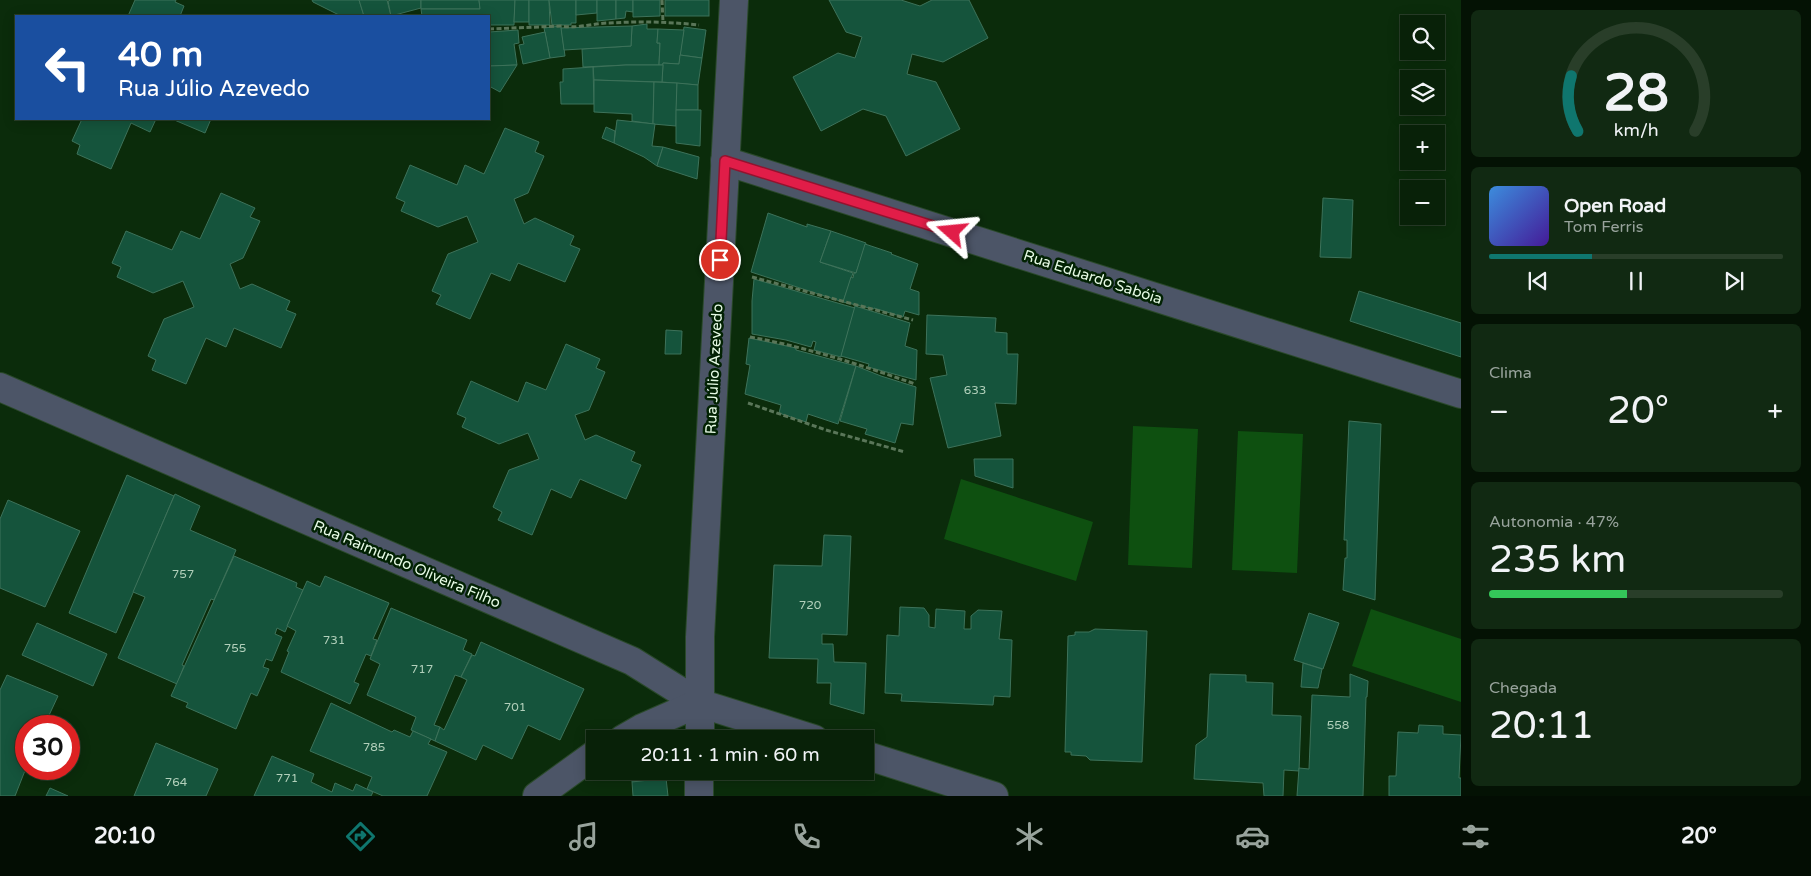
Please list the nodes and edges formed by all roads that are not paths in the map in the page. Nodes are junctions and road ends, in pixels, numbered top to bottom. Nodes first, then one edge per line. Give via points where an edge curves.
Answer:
1 (734, 0) edge
2 (725, 161) junction
3 (0, 387) edge
4 (1461, 394) edge
5 (699, 703) junction
6 (639, 730) edge
7 (700, 730) edge
8 (785, 730) edge
9 (874, 758) edge
10 (586, 761) edge
11 (699, 780) edge
12 (537, 796) edge
13 (699, 796) edge
14 (994, 796) edge

1 - 2 street, Rua Júlio Azevedo
2 - 4 street, Rua Eduardo Sabóia
2 - 5 street, Rua Júlio Azevedo
3 - 5 street, Rua Raimundo Oliveira Filho via 632,661
5 - 6 street
5 - 7 street, Rua Júlio Azevedo
5 - 8 street, Rua Raimundo Oliveira Filho
9 - 14 street
10 - 12 street
11 - 13 street

